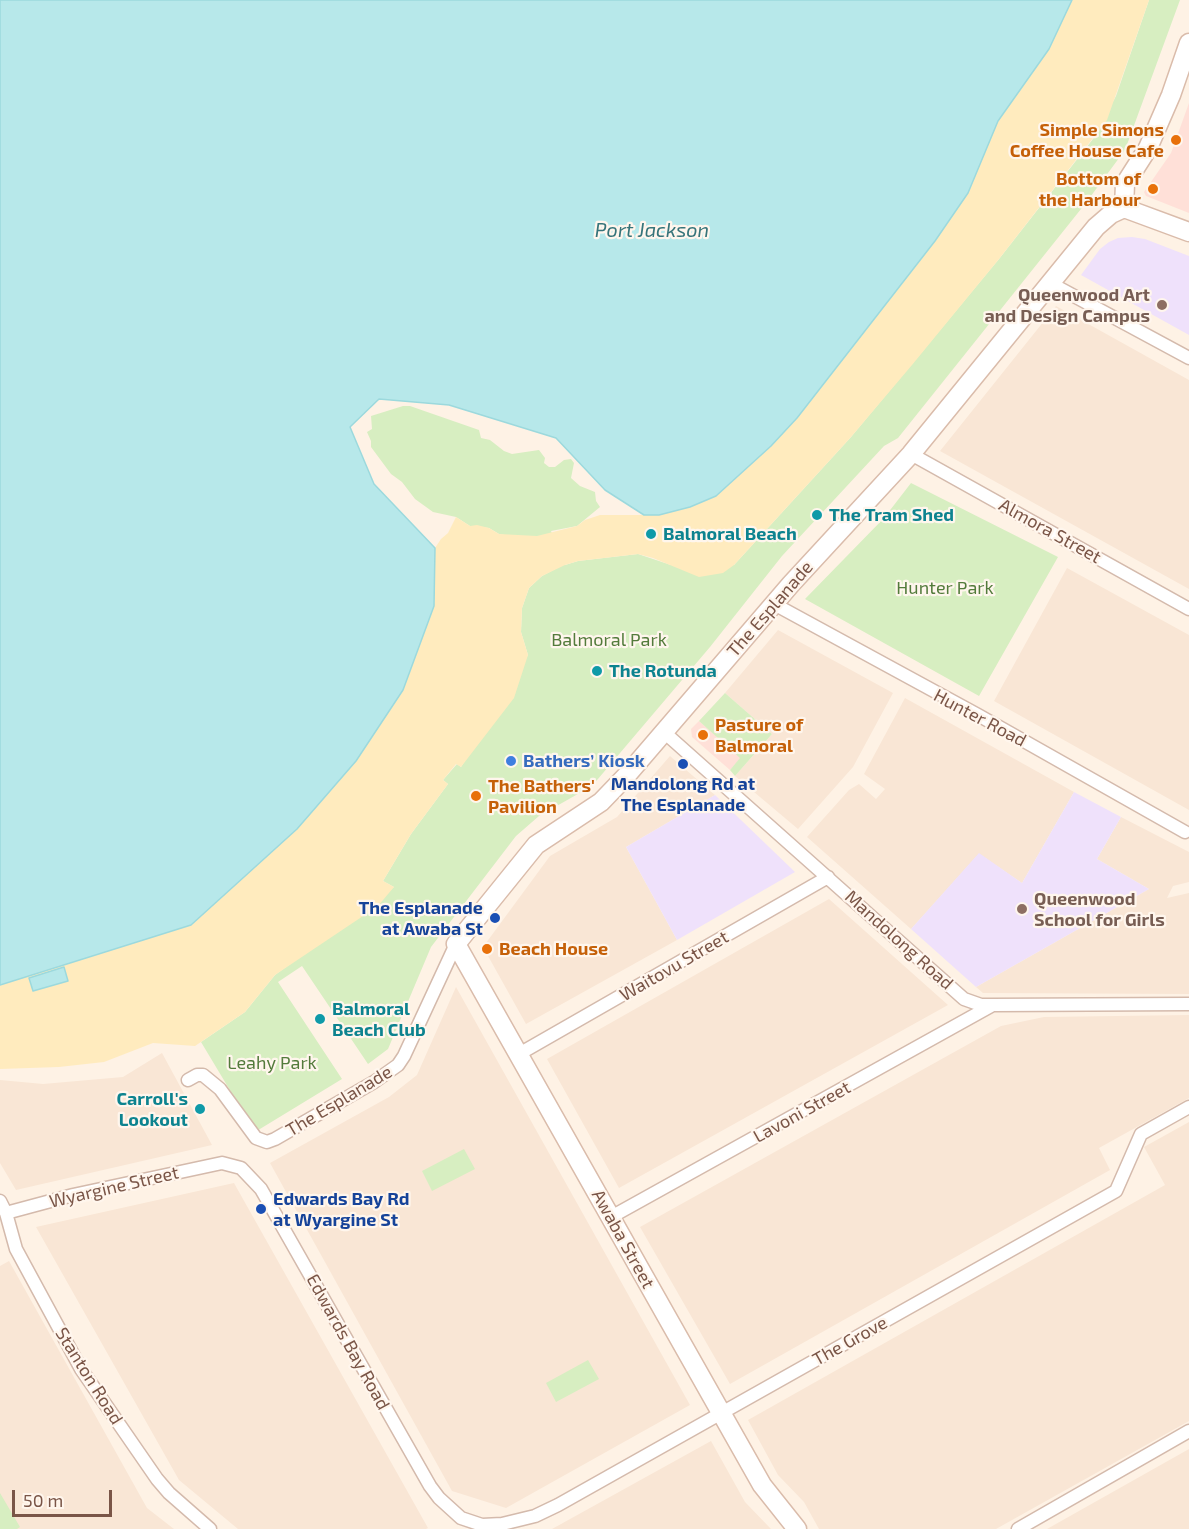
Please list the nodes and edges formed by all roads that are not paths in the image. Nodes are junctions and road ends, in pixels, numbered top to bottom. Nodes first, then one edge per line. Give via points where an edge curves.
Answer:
1 (1189, 43) edge
2 (1124, 208) junction
3 (1189, 232) edge
4 (1050, 283) junction
5 (1189, 358) edge
6 (911, 454) junction
7 (774, 604) junction
8 (1189, 609) edge
9 (665, 733) junction
10 (1185, 832) dead end
11 (828, 877) junction
12 (456, 944) junction
13 (1189, 1004) edge
14 (992, 1005) junction
15 (519, 1054) junction
16 (188, 1080) dead end
17 (1189, 1107) edge
18 (222, 1163) joint
19 (3, 1207) edge
20 (611, 1217) junction
21 (5, 1232) edge
22 (722, 1413) junction
23 (1189, 1431) edge
24 (474, 1523) joint
25 (210, 1529) edge
26 (797, 1529) edge
27 (1017, 1529) edge

1 - 2 street via 1148,148 1125,184
2 - 3 street
2 - 4 street, The Esplanade via 1096,226
4 - 5 street
4 - 6 street, The Esplanade
6 - 7 street, The Esplanade
6 - 8 street, Almora Street
7 - 9 street, The Esplanade
7 - 10 street, Hunter Road
9 - 11 street, Mandolong Road
9 - 12 street, The Esplanade via 601,802 536,845
11 - 14 street, Mandolong Road via 964,999
11 - 15 street, Waitovu Street
12 - 15 street, Awaba Street
12 - 16 street, The Esplanade via 398,1065 275,1139 267,1142 256,1138 220,1089 203,1075
13 - 14 street, Mandolong Road
14 - 20 street, Lavoni Street
15 - 20 street, Awaba Street
17 - 22 street, The Grove via 1141,1134 1116,1191
18 - 19 street, Wyargine Street
18 - 24 street, Edwards Bay Road via 241,1168 261,1189 422,1474 439,1498
19 - 21 street, Stanton Road
20 - 22 street, Awaba Street
21 - 25 street, Stanton Road via 81,1369 169,1493
22 - 24 street, The Grove via 535,1516 502,1524
22 - 26 street, Awaba Street via 762,1485
23 - 27 street

